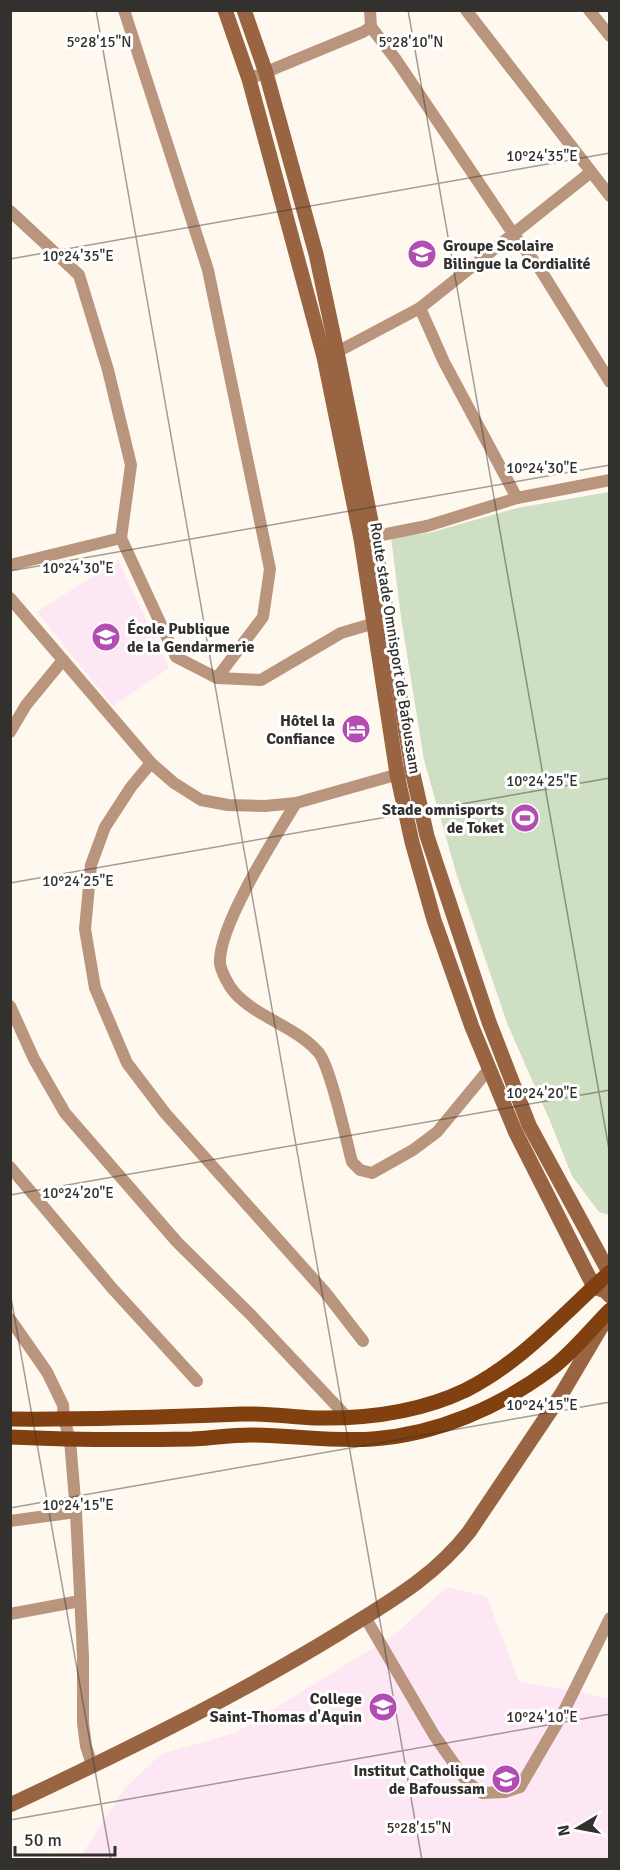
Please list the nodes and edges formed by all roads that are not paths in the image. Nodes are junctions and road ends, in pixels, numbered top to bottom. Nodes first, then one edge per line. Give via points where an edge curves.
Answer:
1 (124, 10) edge
2 (225, 10) edge
3 (244, 10) edge
4 (370, 10) edge
5 (466, 10) edge
6 (589, 10) edge
7 (371, 27) junction
8 (609, 36) edge
9 (266, 73) junction
10 (249, 78) junction
11 (591, 172) junction
12 (609, 196) edge
13 (10, 211) edge
14 (514, 235) junction
15 (316, 254) junction
16 (297, 258) junction
17 (420, 308) junction
18 (337, 352) junction
19 (609, 382) edge
20 (609, 480) edge
21 (517, 498) junction
22 (367, 537) junction
23 (121, 538) junction
24 (10, 565) edge
25 (10, 598) edge
26 (375, 623) junction
27 (63, 660) junction
28 (217, 678) junction
29 (10, 732) edge
30 (151, 763) junction
31 (412, 770) junction
32 (397, 774) junction
33 (296, 803) junction
34 (10, 1005) edge
35 (489, 1069) junction
36 (10, 1167) edge
37 (609, 1273) edge
38 (594, 1287) junction
39 (609, 1296) edge
40 (609, 1312) edge
41 (10, 1318) edge
42 (363, 1341) dead end
43 (197, 1380) dead end
44 (347, 1417) junction
45 (10, 1419) edge
46 (64, 1419) junction
47 (10, 1437) edge
48 (70, 1440) junction
49 (76, 1512) junction
50 (10, 1521) edge
51 (80, 1601) junction
52 (10, 1614) edge
53 (365, 1617) junction
54 (609, 1618) edge
55 (92, 1765) junction
56 (10, 1804) edge

1 - 28 street via 208,270 270,569 263,617
2 - 10 street, Route stade Omnisport de Bafoussam
3 - 9 street, Route stade Omnisport de Bafoussam
4 - 7 street
5 - 11 street
6 - 8 street
7 - 9 street
7 - 14 street
9 - 10 street
9 - 15 street, Route stade Omnisport de Bafoussam
10 - 16 street, Route stade Omnisport de Bafoussam
11 - 12 street
11 - 14 street
13 - 23 street via 78,275 108,370 131,465
14 - 17 street
14 - 19 street via 540,269
15 - 16 street
15 - 18 street, Route stade Omnisport de Bafoussam
16 - 22 street, Route stade Omnisport de Bafoussam
17 - 18 street
17 - 21 street via 444,362
18 - 22 street, Route stade Omnisport de Bafoussam
20 - 21 street
21 - 22 street via 427,526
22 - 26 street, Route stade Omnisport de Bafoussam
22 - 31 street, Route stade Omnisport de Bafoussam
23 - 24 street
23 - 28 street via 176,657
25 - 27 street
26 - 28 street via 341,633 261,680
26 - 32 street, Route stade Omnisport de Bafoussam
27 - 29 street via 26,705
27 - 30 street
30 - 33 street via 201,800 228,805
30 - 42 street via 105,826 91,865 85,929 95,988 127,1063 165,1113 326,1292
31 - 32 street
31 - 37 street, Route stade Omnisport de Bafoussam via 427,836 489,1022 529,1125
32 - 33 street
32 - 35 street, Route stade Omnisport de Bafoussam via 434,920
33 - 35 street via 253,876 225,936 220,963 233,991 320,1055 352,1162 360,1170 372,1173 413,1150 436,1132
34 - 44 street via 34,1059 65,1113 177,1242
35 - 38 street, Route stade Omnisport de Bafoussam via 515,1131
36 - 43 street via 112,1288
37 - 38 main road
38 - 39 street via 605,1290
38 - 44 main road via 540,1339 497,1372 464,1390 397,1412
40 - 48 main road via 553,1367 513,1393 464,1419 417,1432 322,1440 251,1435
40 - 53 street via 561,1395 453,1552 430,1574
41 - 46 street via 47,1372 63,1404
44 - 46 main road via 245,1414
45 - 46 main road
46 - 48 street
47 - 48 main road
48 - 49 street
49 - 50 street
49 - 51 street
51 - 52 street
51 - 55 street via 83,1723
53 - 54 street via 434,1735 467,1782 482,1793 520,1787 562,1715
53 - 55 street via 175,1726
55 - 56 street

